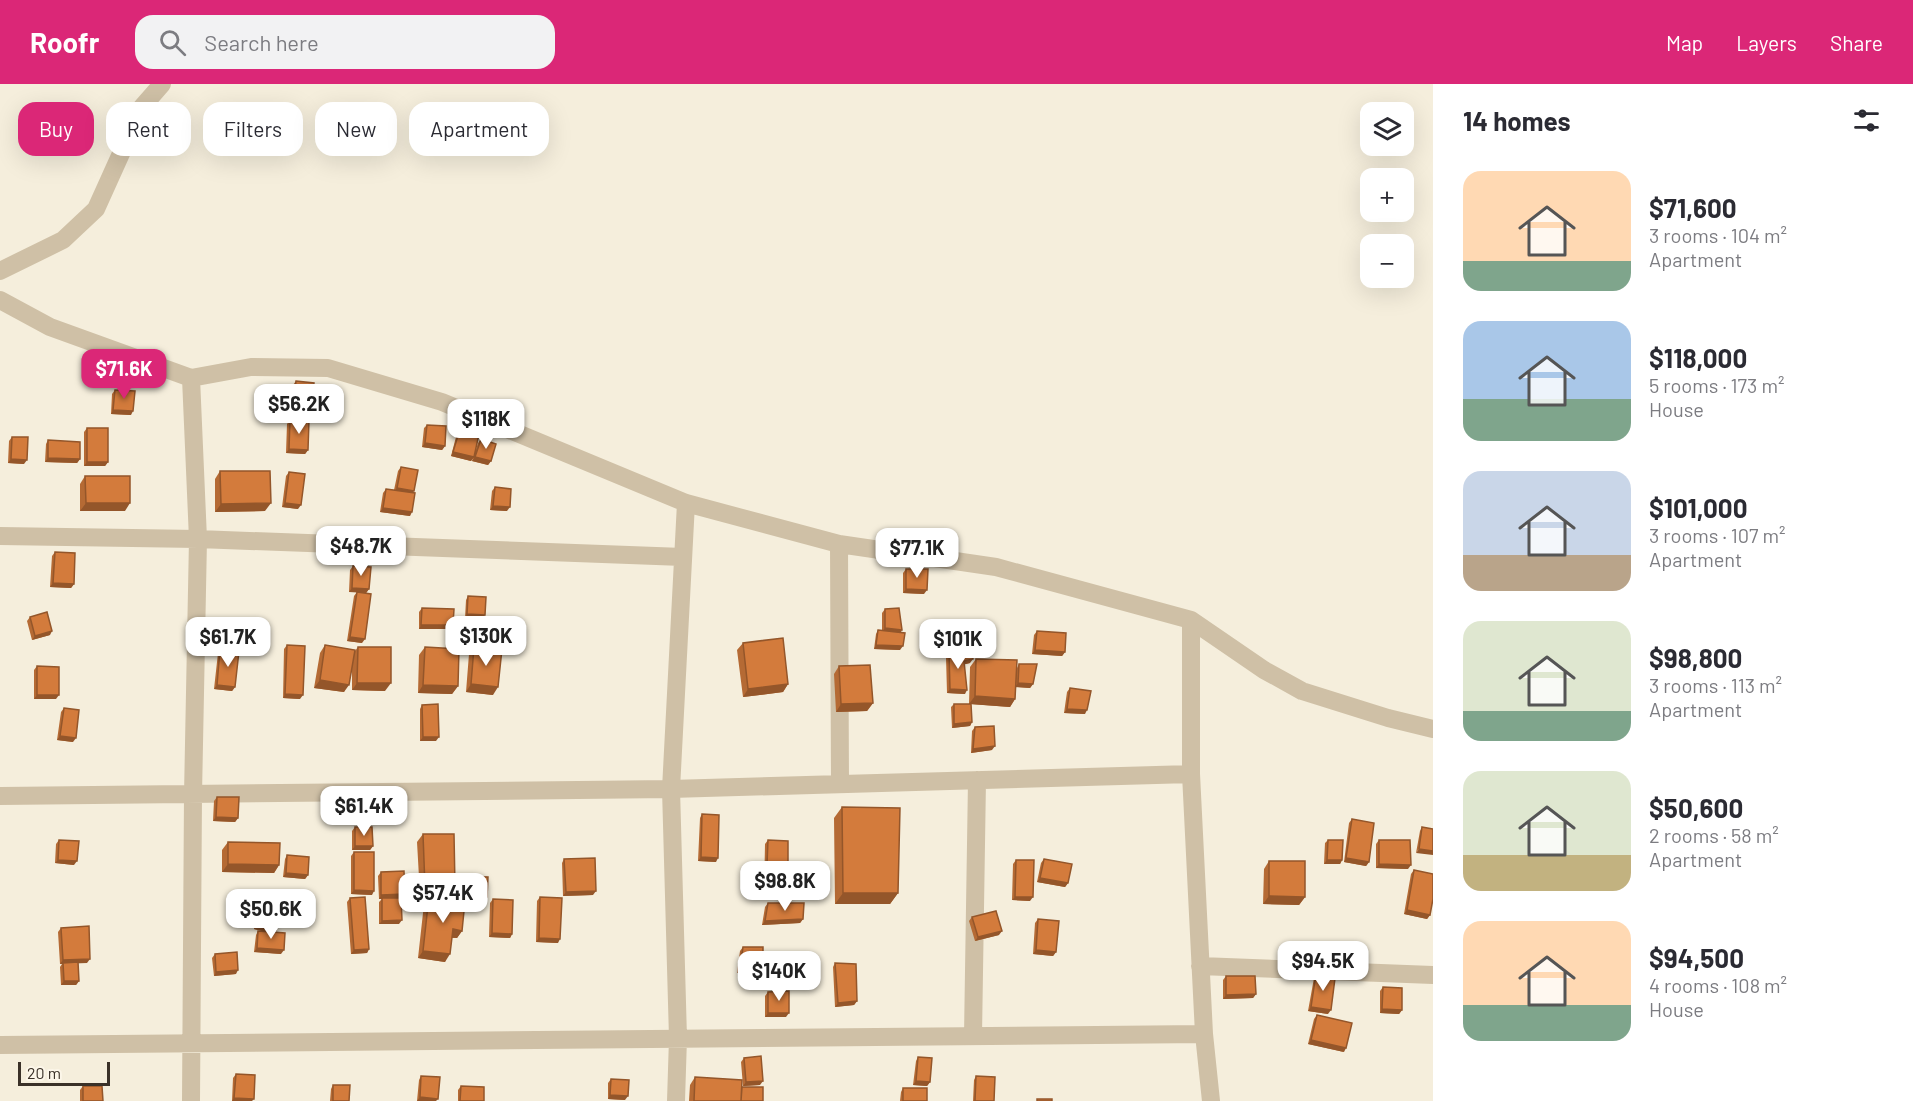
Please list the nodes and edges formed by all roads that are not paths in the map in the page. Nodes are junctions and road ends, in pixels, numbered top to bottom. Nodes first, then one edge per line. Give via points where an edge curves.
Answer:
1 (162, 84) edge
2 (0, 271) edge
3 (0, 300) edge
4 (191, 378) junction
5 (686, 503) junction
6 (0, 536) edge
7 (198, 539) junction
8 (839, 544) junction
9 (683, 557) junction
10 (1191, 620) junction
11 (1433, 729) edge
12 (1191, 774) junction
13 (977, 780) junction
14 (840, 784) junction
15 (670, 789) junction
16 (193, 795) junction
17 (0, 796) edge
18 (1200, 966) junction
19 (1433, 975) edge
20 (1204, 1034) junction
21 (974, 1036) junction
22 (678, 1038) junction
23 (191, 1043) junction
24 (0, 1045) edge
25 (191, 1101) edge
26 (676, 1101) edge
27 (1211, 1101) edge

1 - 2 street via 142,107 96,208 63,240
3 - 4 street via 50,327
4 - 5 street via 251,367 328,368 442,402
4 - 7 street
5 - 8 street
5 - 9 street
6 - 7 street
7 - 9 street
7 - 16 street
8 - 10 street via 996,567
8 - 14 street
9 - 15 street
10 - 11 street via 1302,691
10 - 12 street
12 - 13 street
12 - 18 street
13 - 14 street
13 - 21 street
14 - 15 street
15 - 16 street
15 - 22 street
16 - 17 street
16 - 23 street
18 - 19 street
18 - 20 street
20 - 21 street
20 - 27 street
21 - 22 street
22 - 23 street
22 - 26 street
23 - 24 street
23 - 25 street

